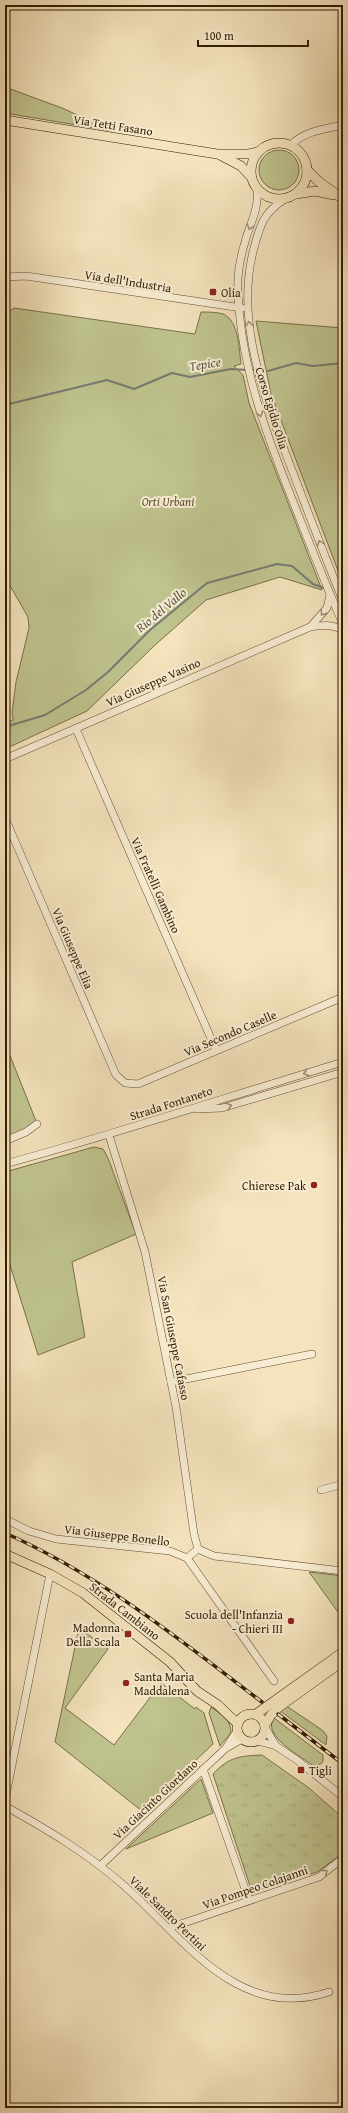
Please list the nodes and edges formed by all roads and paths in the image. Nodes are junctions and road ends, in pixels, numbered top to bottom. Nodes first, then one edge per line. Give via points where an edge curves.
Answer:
1 (5, 120) edge
2 (343, 125) edge
3 (291, 145) junction
4 (258, 152) junction
5 (217, 154) junction
6 (307, 170) junction
7 (251, 177) junction
8 (257, 190) junction
9 (296, 194) junction
10 (341, 197) edge
11 (285, 199) junction
12 (5, 277) edge
13 (238, 308) junction
14 (248, 308) junction
15 (330, 595) junction
16 (342, 600) edge
17 (343, 624) edge
18 (310, 627) junction
19 (343, 630) edge
20 (76, 729) junction
21 (5, 760) edge
22 (5, 818) edge
23 (343, 997) edge
24 (216, 1050) junction
25 (343, 1062) edge
26 (343, 1072) edge
27 (125, 1083) joint
28 (190, 1109) junction
29 (37, 1124) dead end
30 (109, 1135) junction
31 (5, 1141) edge
32 (5, 1164) edge
33 (312, 1354) dead end
34 (171, 1382) junction
35 (343, 1484) edge
36 (321, 1490) dead end
37 (5, 1519) edge
38 (198, 1549) junction
39 (5, 1554) edge
40 (186, 1558) junction
41 (343, 1571) edge
42 (50, 1574) junction
43 (343, 1652) edge
44 (343, 1662) edge
45 (274, 1681) dead end
46 (218, 1705) junction
47 (256, 1714) junction
48 (244, 1715) junction
49 (265, 1727) junction
50 (239, 1731) junction
51 (258, 1741) junction
52 (276, 1746) junction
53 (203, 1769) junction
54 (343, 1797) edge
55 (5, 1800) edge
56 (5, 1806) edge
57 (343, 1858) edge
58 (100, 1866) junction
59 (250, 1900) junction
60 (169, 1928) junction
61 (329, 1992) dead end

1 - 5 main road, Via Tetti Fasano
2 - 3 street via 314,132
3 - 4 main road via 274,143
3 - 6 main road via 303,155
4 - 5 main road, Via Tetti Fasano
4 - 7 main road via 252,164
5 - 7 main road, Via Tetti Fasano via 241,166
6 - 9 main road via 306,179
6 - 10 main road
7 - 8 main road
8 - 11 main road via 270,198
8 -> 13 street, Corso Egidio Olia via 258,203 240,265
9 - 10 main road via 315,191
9 - 11 main road
11 - 14 street, Corso Egidio Olia via 265,215 261,226 250,262
12 - 13 street, Via dell'Industria via 26,276
13 - 14 street, Via dell'Industria
13 -> 15 street, Corso Egidio Olia via 250,376 265,430
16 -> 14 street, Corso Egidio Olia via 268,407 250,330
15 - 17 street, Corso Egidio Olia
15 -> 18 street, Via Giuseppe Vasino via 327,608
18 - 19 street, Via Giuseppe Vasino via 326,624
18 - 20 street, Via Giuseppe Vasino
20 - 21 street, Via Giuseppe Vasino
20 - 24 street, Via Fratelli Gambino
22 - 27 street, Via Giuseppe Elia via 116,1074
23 - 24 street, Via Secondo Caselle
24 - 27 street, Via Secondo Caselle via 138,1084
25 -> 28 street, Strada Fontaneto
28 -> 26 street via 222,1108
28 - 30 street, Strada Fontaneto
29 - 31 street
30 - 32 street, Strada Fontaneto
30 - 34 street, Via San Giuseppe Cafasso via 145,1252
33 - 34 street
34 - 38 street, Via San Giuseppe Cafasso
35 - 36 street
37 - 40 street, Via Giuseppe Bonello via 51,1538 170,1551
38 - 40 street
38 - 41 street via 214,1556
39 - 42 main road, Strada Cambiano
40 - 45 street
42 - 46 main road, Strada Cambiano via 83,1593 149,1644 197,1691
42 - 55 street
43 - 47 main road
44 - 49 main road via 279,1707 270,1715
46 - 48 main road, Strada Cambiano
46 - 50 main road, Strada Cambiano
47 - 48 main road
47 - 49 main road via 263,1720
48 - 50 main road
49 - 51 main road via 262,1738
49 - 52 street
50 - 51 main road via 250,1742
50 - 53 street, Via Giacinto Giordano via 226,1748
51 - 52 street
52 - 54 street
53 - 58 street, Via Giacinto Giordano
53 - 59 street
56 - 58 street, Viale Sandro Pertini via 58,1836
59 -> 57 street, Via Pompeo Colajanni via 319,1877
58 - 60 street, Viale Sandro Pertini
59 - 60 street, Via Pompeo Colajanni
60 - 61 street, Viale Sandro Pertini via 208,1966 226,1979 247,1988 270,1996 290,1999 308,1998

